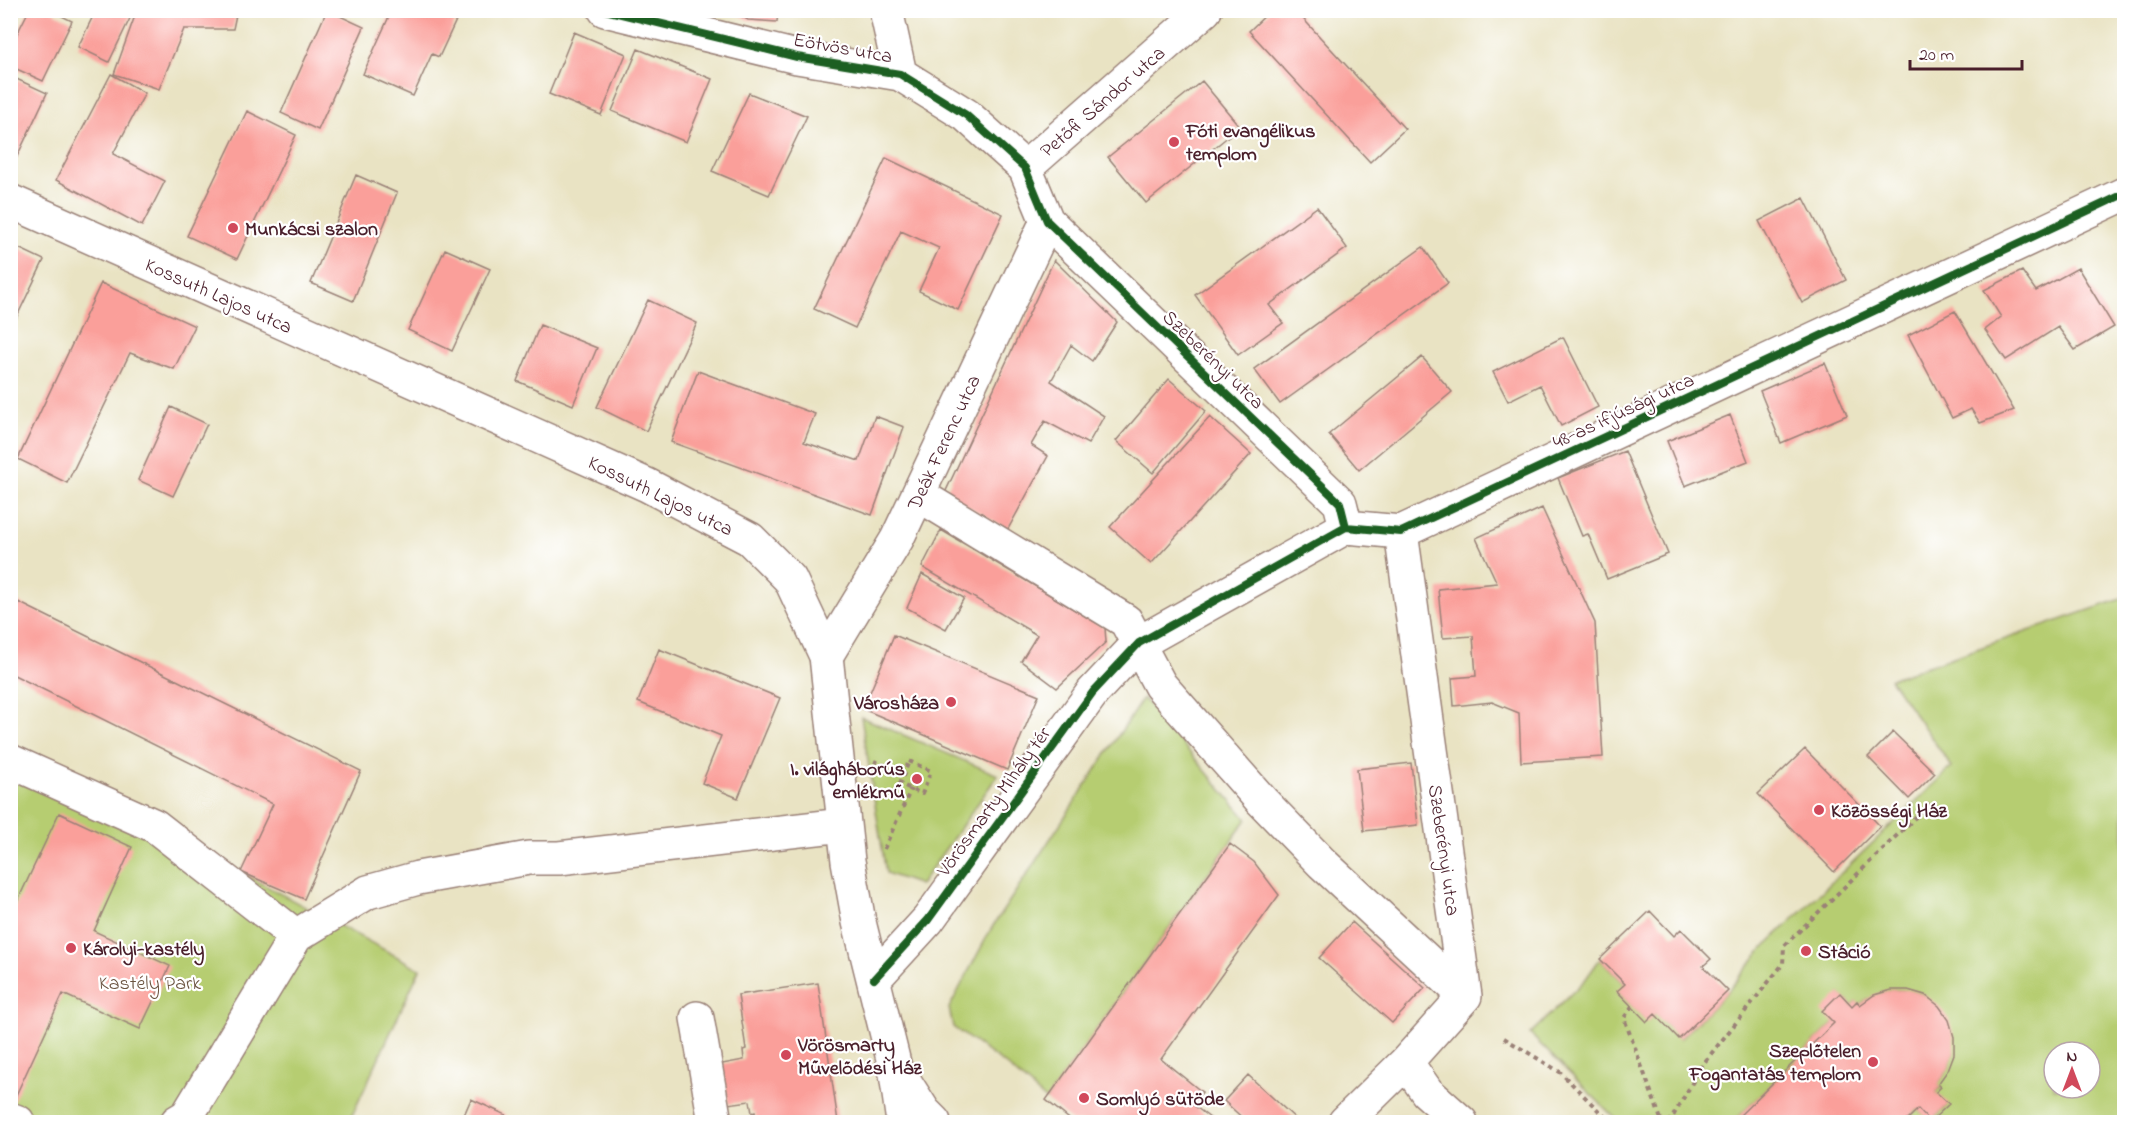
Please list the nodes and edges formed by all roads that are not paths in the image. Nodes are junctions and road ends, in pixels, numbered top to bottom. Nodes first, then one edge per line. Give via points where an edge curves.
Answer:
1 (605, 10) edge
2 (886, 10) edge
3 (1205, 10) edge
4 (900, 74) junction
5 (1025, 168) junction
6 (2124, 194) edge
7 (10, 201) edge
8 (1047, 220) junction
9 (919, 495) junction
10 (1346, 527) junction
11 (1401, 532) junction
12 (1139, 643) junction
13 (826, 656) junction
14 (10, 760) edge
15 (843, 825) junction
16 (296, 936) junction
17 (874, 979) junction
18 (1466, 996) junction
19 (697, 1018) dead end
20 (1406, 1062) junction
21 (895, 1067) junction
22 (10, 1119) edge
23 (184, 1120) edge
24 (18, 1122) edge
25 (715, 1122) edge
26 (903, 1122) edge
27 (934, 1122) edge
28 (1345, 1122) edge
29 (1461, 1122) edge

1 - 4 street, Eötvös utca via 797,57
2 - 4 street
3 - 5 street, Petőfi Sándor utca
4 - 5 street via 966,114
5 - 8 street
6 - 11 street, 48-as ifjúsági utca
7 - 13 street, Kossuth Lajos utca via 647,485 750,539 790,579
8 - 9 street, Deák Ferenc utca
8 - 10 street, Szeberényi utca via 1340,503
9 - 12 street via 1126,621
9 - 13 street, Deák Ferenc utca
10 - 11 street
10 - 12 street
11 - 18 street, Szeberényi utca
12 - 17 street, Vörösmarty Mihály tér via 1093,692 928,920
12 - 18 street via 1160,685 1262,801
13 - 15 street, Kossuth Lajos utca
14 - 16 street via 155,826
15 - 16 street via 558,858 529,858 418,878 369,892
15 - 17 street, Kossuth Lajos utca via 859,922
16 - 23 street
17 - 21 street, Kossuth Lajos utca
18 - 20 street
19 - 25 street
20 - 28 street
20 - 29 street via 1427,1092
21 - 26 street, Kossuth Lajos utca
21 - 27 street
22 - 24 street

